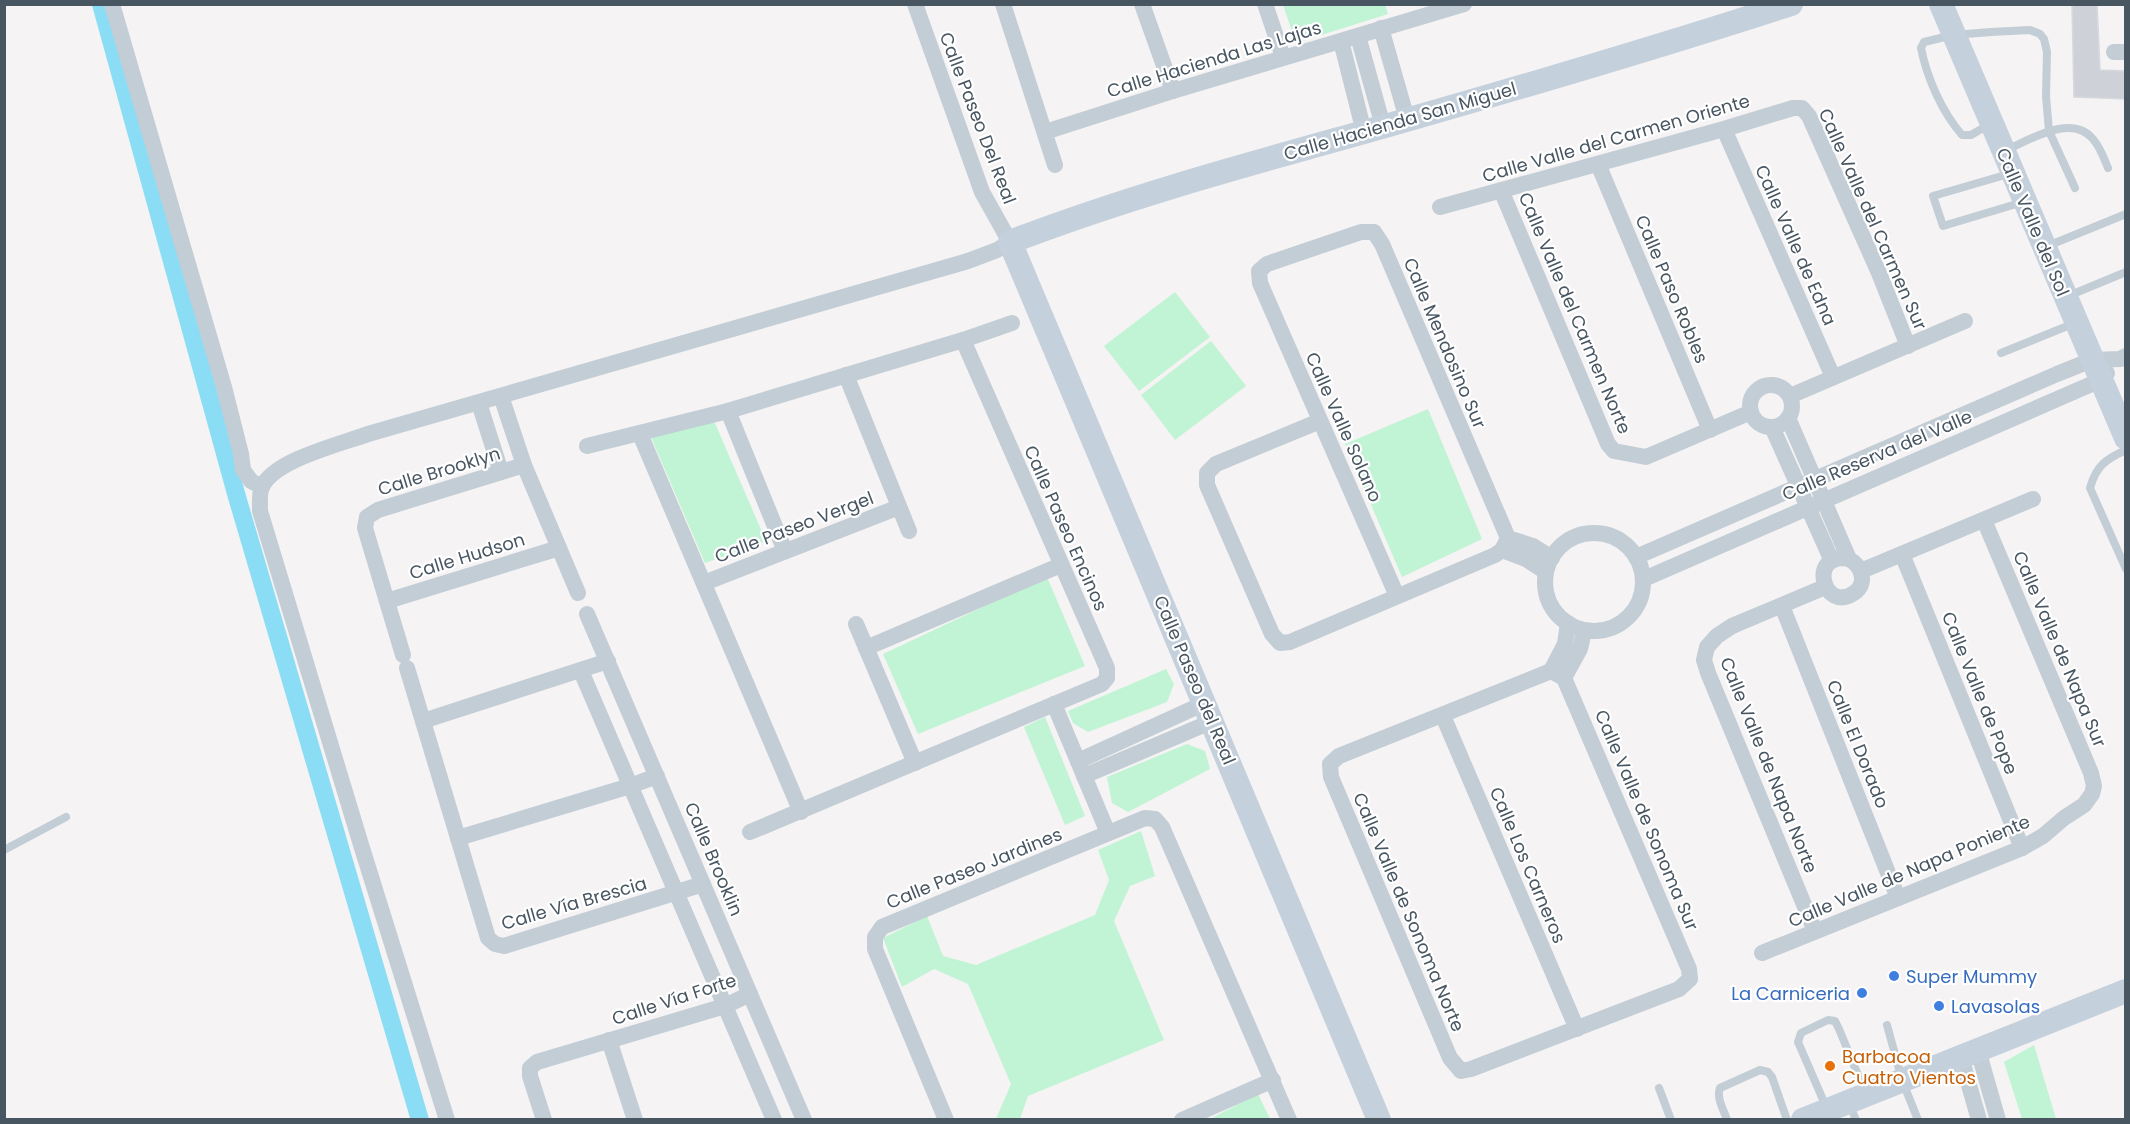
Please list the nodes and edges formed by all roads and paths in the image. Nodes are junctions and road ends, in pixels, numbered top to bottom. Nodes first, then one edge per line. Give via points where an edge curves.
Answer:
1 (112, 4) edge
2 (915, 4) edge
3 (1003, 4) edge
4 (1142, 4) edge
5 (1265, 4) edge
6 (1464, 4) edge
7 (1791, 4) edge
8 (1941, 4) edge
9 (1405, 12) edge
10 (1381, 28) junction
11 (1953, 35) junction
12 (1358, 36) junction
13 (1341, 42) junction
14 (1283, 57) junction
15 (1173, 90) junction
16 (1802, 108) joint
17 (1407, 119) junction
18 (1991, 124) junction
19 (1373, 129) junction
20 (1724, 129) junction
21 (2049, 131) junction
22 (1045, 132) junction
23 (2007, 162) junction
24 (1598, 164) junction
25 (1055, 165) dead end
26 (2108, 168) dead end
27 (2075, 188) dead end
28 (1501, 190) junction
29 (2024, 201) junction
30 (1440, 207) dead end
31 (2126, 214) edge
32 (1010, 242) junction
33 (2044, 247) junction
34 (1259, 271) joint
35 (2126, 272) edge
36 (2065, 298) junction
37 (1965, 321) dead end
38 (2076, 322) junction
39 (1012, 323) dead end
40 (963, 340) junction
41 (1908, 346) junction
42 (2001, 353) dead end
43 (2123, 357) edge
44 (2096, 370) junction
45 (846, 375) junction
46 (1833, 377) junction
47 (501, 396) junction
48 (1790, 396) junction
49 (479, 403) junction
50 (728, 411) junction
51 (1751, 412) junction
52 (1788, 418) junction
53 (1320, 421) junction
54 (1772, 427) junction
55 (1710, 430) junction
56 (640, 434) junction
57 (2126, 438) edge
58 (587, 446) dead end
59 (2126, 450) edge
60 (524, 465) junction
61 (501, 472) junction
62 (1807, 483) junction
63 (262, 488) junction
64 (2033, 499) dead end
65 (1816, 503) junction
66 (899, 507) junction
67 (1984, 520) junction
68 (909, 531) dead end
69 (1505, 544) junction
70 (559, 548) junction
71 (785, 551) junction
72 (1902, 554) junction
73 (1636, 557) junction
74 (1848, 563) junction
75 (1061, 565) junction
76 (1549, 565) junction
77 (2126, 569) edge
78 (1644, 579) junction
79 (704, 583) junction
80 (1825, 586) junction
81 (578, 593) dead end
82 (1397, 596) junction
83 (387, 601) junction
84 (1782, 606) junction
85 (588, 614) dead end
86 (1568, 623) junction
87 (856, 624) dead end
88 (1584, 631) junction
89 (866, 648) junction
90 (608, 661) junction
91 (581, 671) junction
92 (1558, 675) junction
93 (1054, 704) junction
94 (1209, 712) junction
95 (1443, 716) junction
96 (423, 722) junction
97 (915, 763) junction
98 (1081, 768) junction
99 (657, 776) junction
100 (630, 786) junction
101 (2092, 794) joint
102 (801, 812) junction
103 (66, 817) dead end
104 (750, 832) dead end
105 (1108, 833) junction
106 (458, 838) junction
107 (2022, 848) junction
108 (4, 850) edge
109 (703, 884) junction
110 (676, 893) junction
111 (1898, 898) junction
112 (1815, 931) junction
113 (1762, 953) dead end
114 (2126, 991) edge
115 (750, 994) junction
116 (725, 1005) junction
117 (1887, 1025) dead end
118 (1577, 1029) junction
119 (609, 1041) junction
120 (1970, 1054) junction
121 (1273, 1080) junction
122 (1902, 1080) junction
123 (1659, 1088) dead end
124 (1850, 1107) edge
125 (801, 1113) edge
126 (447, 1119) edge
127 (544, 1119) edge
128 (634, 1119) edge
129 (771, 1119) edge
130 (946, 1119) edge
131 (1182, 1119) edge
132 (1289, 1119) edge
133 (1379, 1119) edge
134 (1671, 1119) edge
135 (1727, 1119) edge
136 (1788, 1119) edge
137 (1803, 1119) edge
138 (1918, 1119) edge
139 (1978, 1119) edge
140 (1998, 1119) edge

1 - 63 street via 218,365 243,470
2 - 32 street, Calle Paseo Del Real via 982,192
3 - 22 street
4 - 15 street
5 - 14 street
6 - 9 street, Calle Hacienda Las Lajas
7 - 17 street, Calle Hacienda San Miguel
8 - 11 street, Calle Valle del Sol
9 - 10 street, Calle Hacienda Las Lajas
10 - 12 street, Calle Hacienda Las Lajas
10 - 17 street
11 - 18 street, Calle Valle del Sol
11 - 18 lane via 1924,42 1921,48 1925,67 1952,123 1962,135 1971,135
11 - 21 lane via 2030,30 2040,34 2047,52
12 - 13 street, Calle Hacienda Las Lajas
12 - 19 street
13 - 14 street, Calle Hacienda Las Lajas
13 - 19 street
14 - 15 street, Calle Hacienda Las Lajas
15 - 22 street, Calle Hacienda Las Lajas
16 - 20 street, Calle Valle del Carmen Oriente
16 - 41 street, Calle Valle del Carmen Sur via 1809,116
17 - 19 street, Calle Hacienda San Miguel
18 - 23 street, Calle Valle del Sol
19 - 32 street, Calle Hacienda San Miguel via 1227,169
20 - 24 street, Calle Valle del Carmen Oriente
20 - 46 street, Calle Valle de Edna
21 - 23 lane
21 - 26 lane via 2075,127 2085,132 2094,140
21 - 27 lane
22 - 25 street
23 - 29 street, Calle Valle del Sol
23 - 29 lane via 1933,196 1943,226
24 - 28 street, Calle Valle del Carmen Oriente
24 - 55 street, Calle Paso Robles
28 - 30 street, Calle Valle del Carmen Oriente
28 - 55 street, Calle Valle del Carmen Norte via 1614,451 1646,458
29 - 33 street, Calle Valle del Sol
31 - 33 lane
32 - 47 street via 968,261
32 - 94 street, Calle Paseo del Real
33 - 36 street, Calle Valle del Sol
34 - 53 street, Calle Valle Solano via 1260,282
34 - 69 street, Calle Mendosino Sur via 1267,264 1340,239 1374,232
35 - 36 lane
36 - 38 street, Calle Valle del Sol
37 - 41 street
38 - 42 lane
38 - 44 street, Calle Valle del Sol
39 - 40 street
40 - 45 street
40 - 75 street, Calle Paseo Encinos
41 - 46 street
43 - 44 street, Calle Reserva del Valle
44 - 57 street, Calle Valle del Sol
44 - 62 street, Calle Reserva del Valle via 2046,378
44 - 65 street, Calle Reserva del Valle
45 - 50 street
45 - 66 street, Calle Paseo Vergel
46 - 48 street
47 - 49 street
47 - 60 street
48 - 51 street via 1773,385 1760,388 1751,399
48 - 52 street via 1792,409
49 - 61 street
49 - 63 street via 292,461 279,468
50 - 56 street
50 - 71 street
51 - 54 street via 1761,424
51 - 55 street
52 - 54 street
52 - 62 street
53 - 82 street, Calle Valle Solano
53 - 82 street via 1216,464 1207,473 1207,485 1272,634 1280,643 1290,642
54 - 62 street
56 - 58 street
56 - 79 street
59 - 77 lane via 2108,458 2094,475 2090,488
60 - 61 street, Calle Brooklyn
60 - 70 street
61 - 83 street, Calle Brooklyn via 378,510 367,517 365,528
62 - 65 street
62 - 73 street, Calle Reserva del Valle
63 - 126 street via 260,511
64 - 67 street
65 - 74 street
65 - 78 street, Calle Reserva del Valle
66 - 68 street, Calle Paseo Vergel
66 - 71 street, Calle Paseo Vergel
67 - 72 street
67 - 101 street, Calle Valle de Napa Sur via 2091,773
69 - 76 street via 1533,546
69 - 82 street
70 - 81 street
70 - 83 street, Calle Hudson
71 - 79 street, Calle Paseo Vergel
72 - 74 street
72 - 107 street, Calle Valle de Pope
73 - 76 street via 1618,540 1589,533 1562,546
73 - 78 street
74 - 80 street via 1825,569
74 - 80 street via 1862,577 1858,590 1847,597 1834,595
75 - 89 street
75 - 93 street, Calle Paseo Encinos via 1107,668 1107,678 1102,684
76 - 86 street via 1545,586 1549,601
78 - 88 street via 1636,608 1626,620 1612,628
79 - 102 street
80 - 84 street
83 - 96 street, Calle Vía Brescia
84 - 111 street, Calle El Dorado
84 - 112 street, Calle Valle de Napa Norte via 1717,636 1707,647 1704,660
85 - 90 street, Calle Brooklin
86 - 88 street
86 - 92 street
87 - 89 street
88 - 92 street via 1580,649
89 - 97 street
90 - 91 street
90 - 99 street, Calle Brooklin
91 - 96 street
91 - 100 street
92 - 95 street
92 - 118 street, Calle Valle de Sonoma Sur via 1689,969 1690,979 1679,989
93 - 97 street, Calle Paseo Encinos
93 - 98 street
94 - 98 street
94 - 133 street, Calle Paseo del Real
95 - 118 street, Calle Los Carneros
95 - 118 street, Calle Valle de Sonoma Norte via 1339,756 1330,764 1331,777 1450,1058 1461,1071 1472,1069
96 - 106 street, Calle Vía Brescia
97 - 102 street, Calle Paseo Encinos
98 - 105 street
99 - 100 street
99 - 109 street, Calle Brooklin
100 - 106 street
100 - 110 street
101 - 107 street, Calle Valle de Napa Poniente via 2084,805
102 - 104 street, Calle Paseo Encinos
103 - 108 lane
105 - 121 street, Calle Paseo Jardines via 1146,818 1155,819 1162,827
105 - 130 street, Calle Paseo Jardines via 882,927 875,937 875,949
106 - 110 street, Calle Vía Brescia via 488,938 495,944 504,946
107 - 111 street, Calle Valle de Napa Poniente
109 - 110 street, Calle Vía Brescia
109 - 115 street, Calle Brooklin
110 - 116 street
111 - 112 street, Calle Valle de Napa Poniente
112 - 113 street, Calle Valle de Napa Poniente
114 - 120 street
115 - 116 street, Calle Vía Forte
115 - 125 street, Calle Brooklin
116 - 119 street, Calle Vía Forte
116 - 129 street
117 - 122 lane
119 - 127 street, Calle Vía Forte via 537,1062 530,1068
119 - 128 street, Calle Vía Forte
120 - 122 street
120 - 139 street
120 - 140 street
121 - 131 street
121 - 132 street, Calle Paseo Jardines
122 - 124 street
122 - 138 lane
123 - 134 lane
124 - 124 lane via 1839,1029 1835,1021 1828,1020 1801,1033 1798,1042
124 - 137 street
125 - 129 street
135 - 136 lane via 1719,1099 1720,1088 1760,1070 1772,1077

